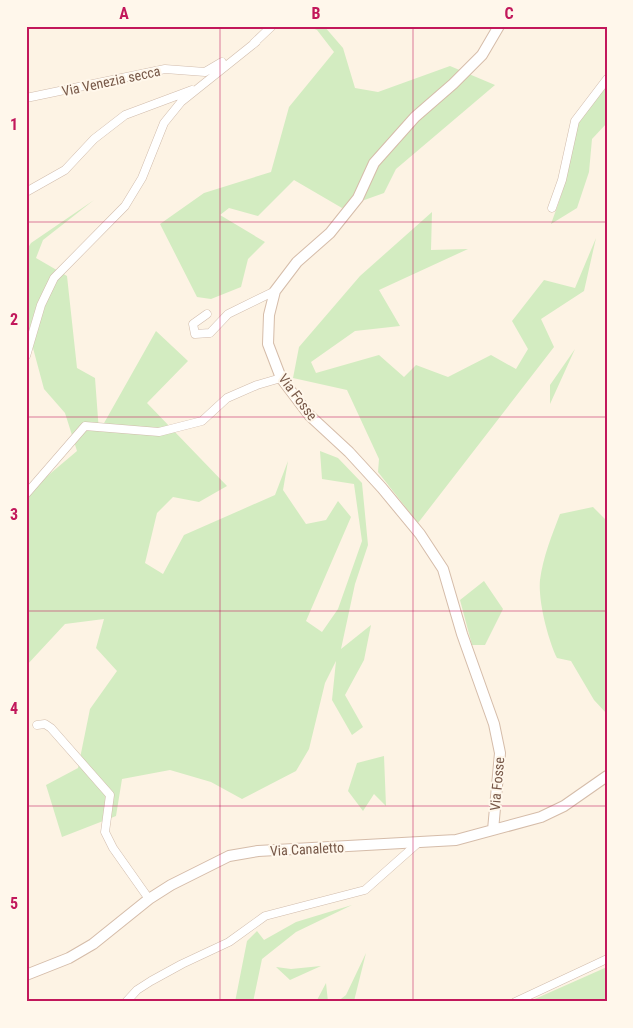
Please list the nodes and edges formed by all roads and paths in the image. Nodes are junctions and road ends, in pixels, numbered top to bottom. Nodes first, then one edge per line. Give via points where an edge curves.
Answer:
1 (272, 26) edge
2 (499, 26) edge
3 (256, 42) junction
4 (607, 79) edge
5 (196, 88) junction
6 (26, 98) edge
7 (26, 192) edge
8 (552, 208) dead end
9 (275, 291) junction
10 (207, 314) dead end
11 (26, 356) edge
12 (281, 378) junction
13 (26, 494) edge
14 (37, 725) dead end
15 (607, 776) edge
16 (493, 830) junction
17 (418, 843) junction
18 (149, 899) junction
19 (607, 960) edge
20 (26, 975) edge
21 (126, 1002) edge
22 (515, 1002) edge

1 - 3 street, Via Venezia secca
2 - 9 street, Via Fosse via 482,55 414,117 374,163 358,198 330,233 297,262
3 - 5 street
3 - 6 street, Via Venezia secca via 205,72 165,69
4 - 8 street via 575,121 562,180
5 - 7 street via 125,115 94,140 66,170
5 - 11 street via 164,122 142,178 124,206 54,278 41,305
9 - 10 street via 228,314 210,333 195,334 193,324
9 - 12 street, Via Fosse via 268,315 268,344
12 - 13 street via 257,384 227,398 202,421 159,432 86,426
12 - 16 street, Via Fosse via 308,415 382,488 420,534 443,570 494,724 500,753
14 - 18 street via 45,724 51,728 110,795 105,832
15 - 16 street, Via Canaletto via 553,812
16 - 17 street, Via Canaletto via 456,840
17 - 18 street, Via Canaletto via 240,853 202,868
17 - 21 street via 365,890 265,916 229,942 151,981
18 - 20 street, Via Canaletto via 93,944 69,958
19 - 22 street

